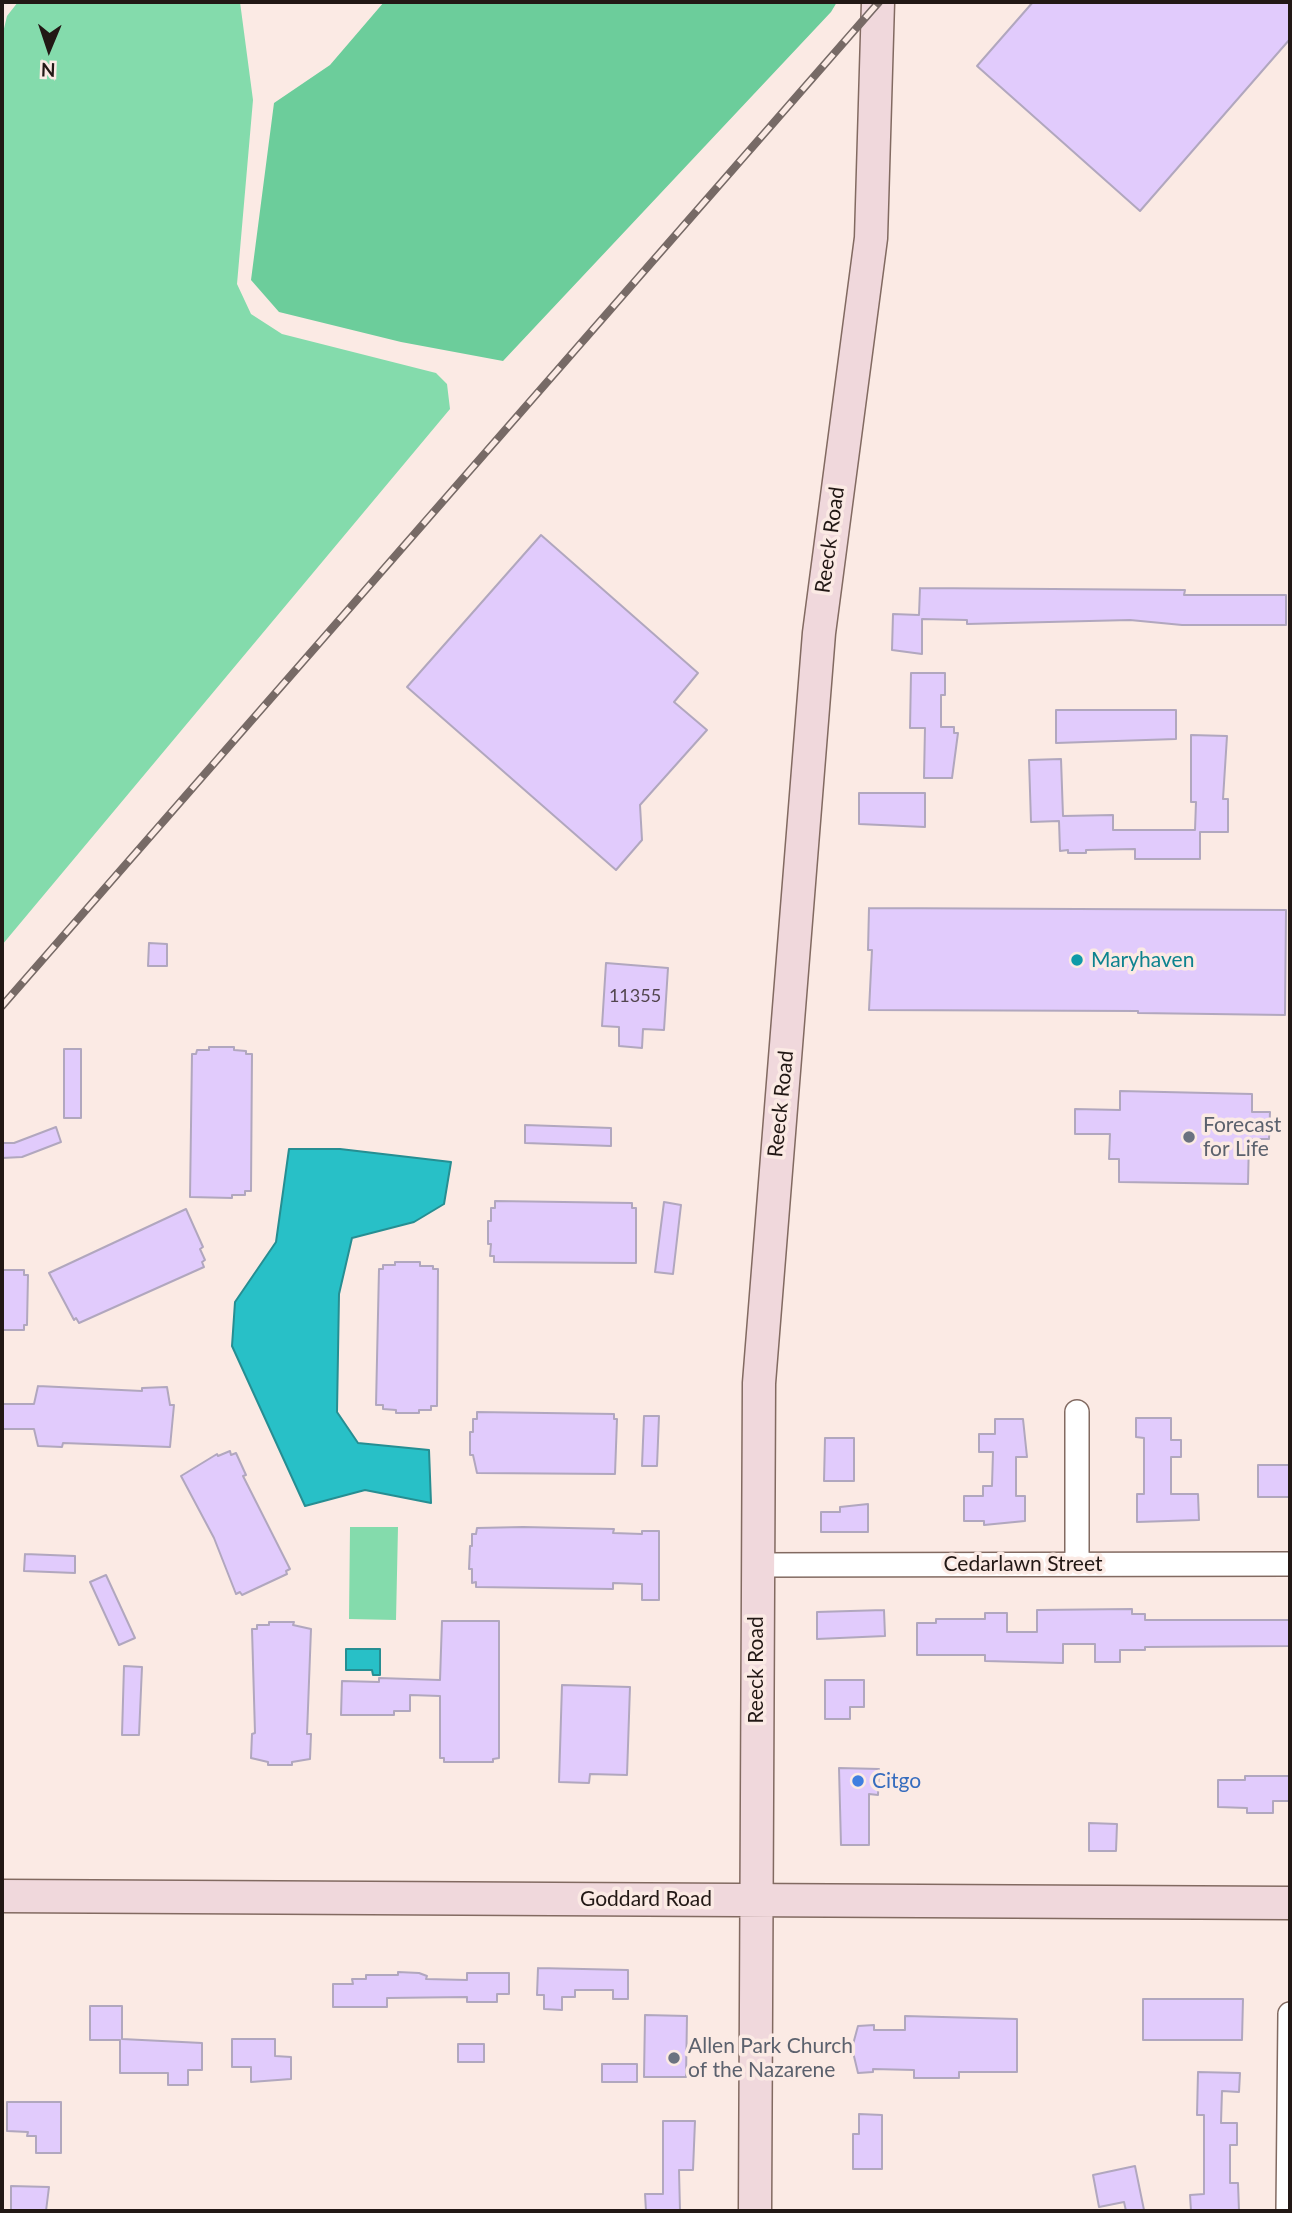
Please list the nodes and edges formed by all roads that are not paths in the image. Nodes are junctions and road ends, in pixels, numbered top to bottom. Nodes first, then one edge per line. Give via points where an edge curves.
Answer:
1 (878, 2) edge
2 (1076, 1412) dead end
3 (1290, 1563) edge
4 (1077, 1564) junction
5 (756, 1565) junction
6 (2, 1896) edge
7 (757, 1900) junction
8 (1290, 1903) edge
9 (1290, 2014) edge
10 (755, 2211) edge
11 (1288, 2211) edge

1 - 5 street, Reeck Road via 871,238 819,633 775,1161 759,1383
2 - 4 street
3 - 4 street, Cedarlawn Street
4 - 5 street, Cedarlawn Street
5 - 7 street, Reeck Road
6 - 7 street, Goddard Road
7 - 8 street, Goddard Road
7 - 10 street, Reeck Road
9 - 11 street

